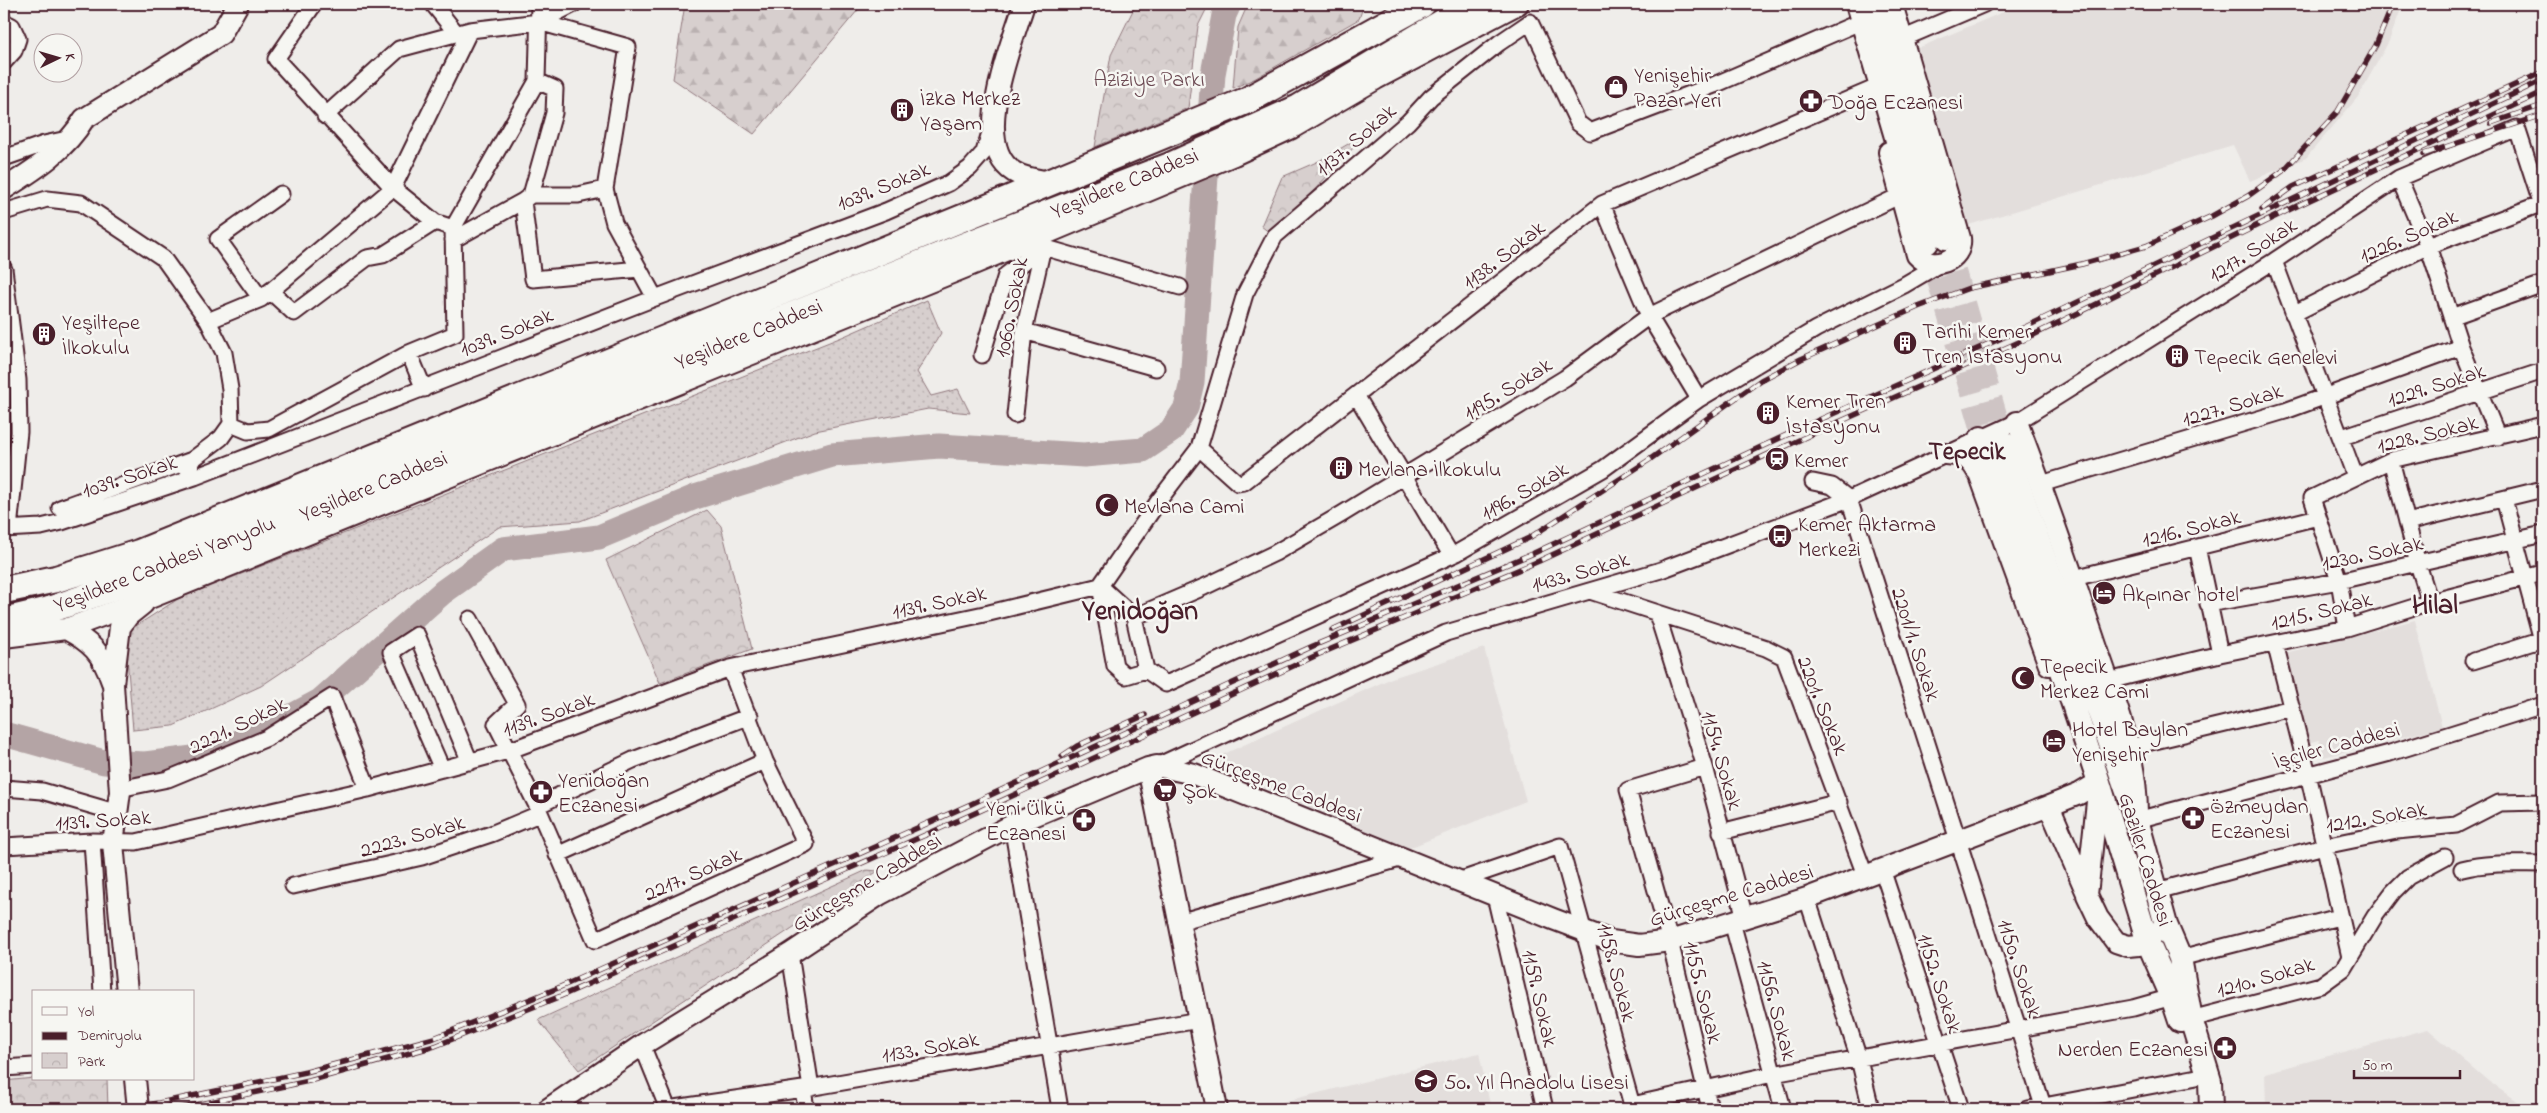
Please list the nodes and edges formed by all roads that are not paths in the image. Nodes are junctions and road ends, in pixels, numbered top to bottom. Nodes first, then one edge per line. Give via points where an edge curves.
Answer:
1 (238, 4) edge
2 (314, 4) edge
3 (433, 4) edge
4 (539, 4) edge
5 (574, 4) edge
6 (1024, 4) edge
7 (1383, 4) edge
8 (1422, 4) edge
9 (1474, 4) edge
10 (1518, 4) edge
11 (1846, 4) edge
12 (1877, 4) edge
13 (1892, 4) edge
14 (1984, 4) edge
15 (1855, 14) edge
16 (4, 22) edge
17 (540, 22) junction
18 (464, 32) junction
19 (1370, 34) junction
20 (1902, 39) junction
21 (4, 62) edge
22 (537, 81) junction
23 (1873, 89) junction
24 (326, 116) junction
25 (73, 138) junction
26 (1231, 147) junction
27 (990, 153) junction
28 (4, 158) edge
29 (1167, 175) junction
30 (2399, 178) junction
31 (1051, 182) junction
32 (393, 188) junction
33 (4, 189) edge
34 (605, 189) junction
35 (281, 194) dead end
36 (1901, 196) junction
37 (527, 198) junction
38 (1602, 204) junction
39 (2543, 205) edge
40 (4, 212) edge
41 (436, 222) junction
42 (453, 234) junction
43 (1930, 245) junction
44 (2428, 246) junction
45 (1043, 247) junction
46 (986, 259) junction
47 (2274, 261) junction
48 (1944, 262) junction
49 (4, 269) edge
50 (639, 269) junction
51 (1006, 275) junction
52 (2543, 284) edge
53 (1904, 285) junction
54 (1180, 287) dead end
55 (266, 295) junction
56 (655, 298) junction
57 (2293, 314) junction
58 (1649, 316) junction
59 (2451, 317) junction
60 (208, 321) junction
61 (1024, 331) junction
62 (2461, 347) junction
63 (409, 353) junction
64 (982, 355) dead end
65 (1156, 368) dead end
66 (2543, 370) edge
67 (11, 380) edge
68 (424, 389) junction
69 (2481, 392) junction
70 (1356, 395) junction
71 (2325, 397) junction
72 (1699, 399) junction
73 (1015, 416) dead end
74 (2017, 422) junction
75 (231, 424) junction
76 (2543, 425) edge
77 (2342, 437) junction
78 (2498, 437) junction
79 (10, 438) edge
80 (1991, 442) junction
81 (1199, 448) junction
82 (1945, 454) junction
83 (192, 460) junction
84 (2391, 460) junction
85 (1978, 473) junction
86 (2355, 476) junction
87 (1404, 477) junction
88 (187, 480) junction
89 (1813, 482) dead end
90 (2041, 484) junction
91 (2543, 490) edge
92 (1849, 498) junction
93 (2504, 499) junction
94 (60, 508) dead end
95 (2318, 517) junction
96 (2407, 522) junction
97 (6, 529) edge
98 (2543, 534) edge
99 (2515, 541) junction
100 (2197, 547) junction
101 (1452, 555) junction
102 (2418, 564) junction
103 (2543, 573) edge
104 (2525, 577) junction
105 (2074, 578) junction
106 (2339, 581) junction
107 (1100, 586) junction
108 (4, 590) edge
109 (1590, 591) junction
110 (150, 598) junction
111 (2430, 602) junction
112 (2208, 604) junction
113 (1657, 614) junction
114 (1134, 616) junction
115 (470, 619) dead end
116 (4, 621) edge
117 (2348, 628) junction
118 (66, 629) junction
119 (4, 637) edge
120 (2543, 641) edge
121 (2275, 643) junction
122 (2220, 654) junction
123 (2473, 661) dead end
124 (730, 668) junction
125 (1146, 670) junction
126 (2108, 681) junction
127 (112, 684) junction
128 (2543, 705) edge
129 (2292, 708) junction
130 (750, 716) junction
131 (2130, 747) junction
132 (508, 751) junction
133 (765, 761) junction
134 (470, 762) junction
135 (1153, 767) junction
136 (1705, 767) junction
137 (442, 769) junction
138 (2308, 774) junction
139 (2099, 782) junction
140 (4, 788) edge
141 (368, 789) junction
142 (120, 792) junction
143 (1839, 802) junction
144 (2543, 802) edge
145 (2050, 806) junction
146 (538, 810) junction
147 (118, 812) junction
148 (2138, 820) junction
149 (1012, 825) junction
150 (1721, 832) junction
151 (1957, 841) junction
152 (92, 842) junction
153 (113, 842) junction
154 (4, 846) edge
155 (2324, 846) junction
156 (557, 855) junction
157 (2445, 856) dead end
158 (1403, 858) junction
159 (2543, 864) edge
160 (2462, 869) dead end
161 (1874, 872) junction
162 (1458, 881) junction
163 (293, 886) dead end
164 (2156, 891) junction
165 (2087, 895) junction
166 (1495, 896) junction
167 (1808, 898) junction
168 (113, 910) junction
169 (2339, 917) junction
170 (1739, 920) junction
171 (1179, 922) junction
172 (2166, 925) junction
173 (1584, 931) junction
174 (2147, 940) junction
175 (1670, 941) junction
176 (790, 954) junction
177 (2350, 957) junction
178 (2180, 958) junction
179 (102, 990) edge
180 (114, 990) edge
181 (127, 990) edge
182 (2172, 997) junction
183 (2191, 1019) junction
184 (1199, 1020) junction
185 (2019, 1028) junction
186 (1938, 1044) junction
187 (642, 1045) junction
188 (1050, 1046) junction
189 (1859, 1059) junction
190 (32, 1066) edge
191 (4, 1068) edge
192 (1773, 1074) junction
193 (2197, 1077) junction
194 (122, 1080) edge
195 (135, 1080) edge
196 (807, 1088) junction
197 (1705, 1088) junction
198 (1632, 1107) edge
199 (2044, 1107) edge
200 (553, 1108) edge
201 (125, 1109) edge
202 (138, 1109) edge
203 (668, 1109) edge
204 (806, 1109) edge
205 (1060, 1109) edge
206 (1217, 1109) edge
207 (1545, 1109) edge
208 (1710, 1109) edge
209 (1783, 1109) edge
210 (1871, 1109) edge
211 (1961, 1109) edge
212 (2028, 1109) edge
213 (2199, 1109) edge
214 (2212, 1109) edge

1 - 25 main road via 221,34 84,119
2 - 24 street via 276,59
3 - 18 street
4 - 17 street
5 - 17 street
6 - 27 main road via 1002,79
7 - 19 highway
8 - 19 highway, Yeşildere Caddesi
9 - 26 highway, Yeşildere Caddesi
10 - 26 main road via 1292,128
11 - 15 main road
12 - 43 main road
13 - 20 main road
14 - 20 street
15 - 23 main road
15 - 43 main road
15 - 81 street, 1137. Sokak via 1714,85 1590,132 1578,123 1530,22 1432,97 1408,122 1275,236 1245,294
16 - 21 street via 12,26 18,39 14,51
17 - 18 street
17 - 22 street
17 - 34 street via 628,47
18 - 24 street via 399,49
18 - 32 street
19 - 31 highway, Yeşildere Caddesi via 1248,100
20 - 48 main road via 1960,238 1957,254
22 - 37 street via 555,89 554,113
22 - 42 street
23 - 36 main road
23 - 38 street, 1138. Sokak
24 - 32 street
25 - 28 street
25 - 33 main road via 26,176
26 - 29 highway, Yeşildere Caddesi
27 - 31 main road via 1014,172
27 - 56 street, 1039. Sokak via 949,183 886,211
29 - 46 main road, Yeşildere Caddesi Yanyolu
29 - 116 highway, Yeşildere Caddesi via 964,246 168,568 46,612
30 - 39 street, 1217. Sokak via 2517,128
30 - 44 street
30 - 47 street, 1217. Sokak
31 - 108 highway, Yeşildere Caddesi via 139,552 56,579
32 - 41 street
32 - 55 street
34 - 37 street via 578,195
34 - 50 street via 614,223
35 - 55 street via 218,239
36 - 43 main road
36 - 58 street, 1195. Sokak
37 - 42 street
37 - 50 street via 533,280
38 - 58 street
38 - 70 street, 1138. Sokak
39 - 44 street, 1226. Sokak
40 - 60 street via 47,199 81,203 162,258
41 - 42 street
41 - 55 street via 383,255 367,258 294,313
42 - 63 street via 454,334
43 - 48 main road via 1929,263
43 - 53 street
44 - 57 street, 1226. Sokak
44 - 59 street
45 - 51 street, 1060. Sokak
45 - 54 street
45 - 61 street, 1060. Sokak
46 - 51 street
46 - 110 main road, Yeşildere Caddesi Yanyolu
47 - 57 street
47 - 74 street, 1217. Sokak
48 - 53 street, 1196. Sokak
49 - 67 street
50 - 56 street
51 - 64 street, 1060. Sokak
52 - 59 street
53 - 72 street, 1196. Sokak via 1816,329
55 - 60 street
56 - 68 street, 1039. Sokak
57 - 71 street
58 - 72 street
58 - 87 street, 1195. Sokak via 1565,378
59 - 62 street
60 - 75 street via 224,353
61 - 65 street
61 - 73 street, 1060. Sokak
62 - 69 street
62 - 71 street, 1227. Sokak
63 - 68 street
63 - 75 street via 269,429 248,431
66 - 69 street, 1229. Sokak
67 - 79 street via 19,432
68 - 88 street, 1039. Sokak
69 - 77 street, 1229. Sokak
69 - 78 street
70 - 81 street, 1138. Sokak via 1244,482 1238,483
70 - 87 street
71 - 77 street
71 - 90 street, 1227. Sokak
72 - 101 street, 1196. Sokak via 1602,469
74 - 80 street, 1433. Sokak
74 - 90 main road
75 - 83 street via 221,438
76 - 78 street, 1228. Sokak
77 - 86 street
78 - 84 street, 1228. Sokak
79 - 97 street
80 - 82 street, 1433. Sokak
80 - 85 main road via 1972,446
80 - 139 main road, Gaziler Caddesi
80 - 148 main road, Gaziler Caddesi
81 - 107 street, 1137. Sokak
82 - 85 main road via 1963,455
82 - 92 street, 1433. Sokak
83 - 88 street
83 - 94 street
84 - 86 street, 1228. Sokak
84 - 96 street
85 - 139 main road via 2086,767
86 - 95 street, 1228. Sokak via 2312,498
87 - 101 street
87 - 114 street, 1195. Sokak via 1275,553
88 - 97 street, 1039. Sokak via 41,528
89 - 92 street via 1832,486
90 - 105 main road
91 - 93 street
92 - 109 street, 1433. Sokak via 1661,570
92 - 151 street, 2201/1. Sokak
93 - 96 street
93 - 99 street
95 - 100 street, 1216. Sokak
95 - 106 street, 1228. Sokak
96 - 102 street
98 - 99 street, 1230. Sokak
99 - 102 street, 1230. Sokak
99 - 104 street
100 - 105 street, 1216. Sokak
100 - 112 street
101 - 125 street, 1196. Sokak via 1166,684
102 - 106 street, 1230. Sokak
102 - 111 street
103 - 104 street, 1215. Sokak
104 - 111 street, 1215. Sokak
104 - 120 street
105 - 126 main road
106 - 112 street, 1230. Sokak
106 - 117 street, 1228. Sokak
107 - 114 street
107 - 124 street, 1139. Sokak
107 - 125 street via 1115,666 1126,676
109 - 113 street, 2201. Sokak
109 - 135 street, 1433. Sokak via 1446,633
110 - 118 main road, Yeşildere Caddesi Yanyolu
110 - 127 main road via 120,627
111 - 117 street, 1215. Sokak
112 - 122 street
113 - 136 street, 1154. Sokak
113 - 143 street, 2201. Sokak via 1784,656
114 - 125 street
115 - 132 street via 517,704 496,724
117 - 121 street, 1215. Sokak
118 - 119 main road, Yeşildere Caddesi Yanyolu
118 - 127 main road via 93,646 101,656
120 - 123 street
121 - 122 street, 1215. Sokak
121 - 129 street
122 - 126 street, 1215. Sokak
124 - 130 street
124 - 132 street, 1139. Sokak
126 - 131 main road
127 - 142 main road
128 - 138 street, İşçiler Caddesi via 2390,753
129 - 131 street
129 - 138 street
130 - 133 street
130 - 146 street, 2223. Sokak via 633,760
131 - 148 main road
132 - 134 street, 1139. Sokak
132 - 146 street
133 - 156 street
133 - 156 street, 2217. Sokak via 806,844 595,940
134 - 137 street, 1139. Sokak
134 - 137 street via 417,635 391,652
135 - 149 main road, Gürçeşme Caddesi
135 - 158 main road, Gürçeşme Caddesi via 1194,774
135 - 171 main road
136 - 150 street, 1154. Sokak
136 - 175 street, 1155. Sokak via 1628,790
137 - 141 street, 1139. Sokak
138 - 148 street, İşçiler Caddesi
138 - 155 street
139 - 145 main road, Gürçeşme Caddesi
139 - 165 main road
139 - 174 main road, Gaziler Caddesi
140 - 147 street via 42,791
141 - 142 street, 2221. Sokak via 332,697 267,738 168,779 124,788
141 - 153 street, 1139. Sokak via 144,840
142 - 147 main road
143 - 150 street
143 - 161 street, 2201. Sokak
144 - 155 street, 1212. Sokak via 2499,803 2456,826 2397,831
145 - 151 main road, Gürçeşme Caddesi
145 - 165 main road
146 - 156 street
146 - 163 street, 2223. Sokak via 491,834 422,857
147 - 153 main road
148 - 164 main road, Gaziler Caddesi
149 - 176 main road, Gürçeşme Caddesi via 879,895
149 - 188 street
150 - 170 street, 1154. Sokak
151 - 161 main road, Gürçeşme Caddesi
151 - 185 street, 1150. Sokak
152 - 153 street, 1139. Sokak
152 - 154 street, 1139. Sokak
152 - 179 street
153 - 168 main road via 103,861
155 - 164 street, 1212. Sokak
155 - 169 street
157 - 177 street, 1210. Sokak via 2408,877 2393,892
158 - 162 main road, Gürçeşme Caddesi
158 - 171 street
159 - 160 street via 2495,864
161 - 167 main road, Gürçeşme Caddesi
161 - 186 street, 1152. Sokak
162 - 166 main road, Gürçeşme Caddesi
162 - 173 street, 1158. Sokak via 1560,846
164 - 172 main road, Gaziler Caddesi
165 - 174 main road via 2098,918 2116,942 2128,946
166 - 173 main road, Gürçeşme Caddesi
166 - 207 street, 1159. Sokak
167 - 170 main road, Gürçeşme Caddesi
167 - 189 street
168 - 180 main road
168 - 181 main road
169 - 177 street
169 - 178 street
170 - 175 main road, Gürçeşme Caddesi
170 - 192 street, 1156. Sokak
171 - 184 main road
172 - 174 main road
172 - 178 main road, Gaziler Caddesi
173 - 175 main road, Gürçeşme Caddesi via 1611,941 1639,946
173 - 198 street, 1158. Sokak
174 - 182 main road, Gaziler Caddesi
175 - 197 street, 1155. Sokak
176 - 187 main road, Gürçeşme Caddesi
176 - 196 street
177 - 183 street, 1210. Sokak via 2343,968 2321,985
178 - 183 main road, Gaziler Caddesi
182 - 185 street via 2133,1008
182 - 193 main road, Gaziler Caddesi
183 - 214 main road, Gaziler Caddesi via 2210,1081
184 - 188 street, 1133. Sokak
184 - 206 main road
185 - 186 street
185 - 199 street, 1150. Sokak
186 - 189 street
186 - 211 street, 1152. Sokak
187 - 200 main road, Gürçeşme Caddesi
187 - 203 street
188 - 196 street, 1133. Sokak
188 - 205 street
189 - 192 street
189 - 210 street
190 - 191 street
192 - 197 street
192 - 209 street, 1156. Sokak
193 - 199 street
193 - 213 main road, Gaziler Caddesi
194 - 201 main road
195 - 202 main road, bridge
196 - 203 street, 1133. Sokak
196 - 204 street
197 - 198 street
197 - 208 street, 1155. Sokak
199 - 212 street

